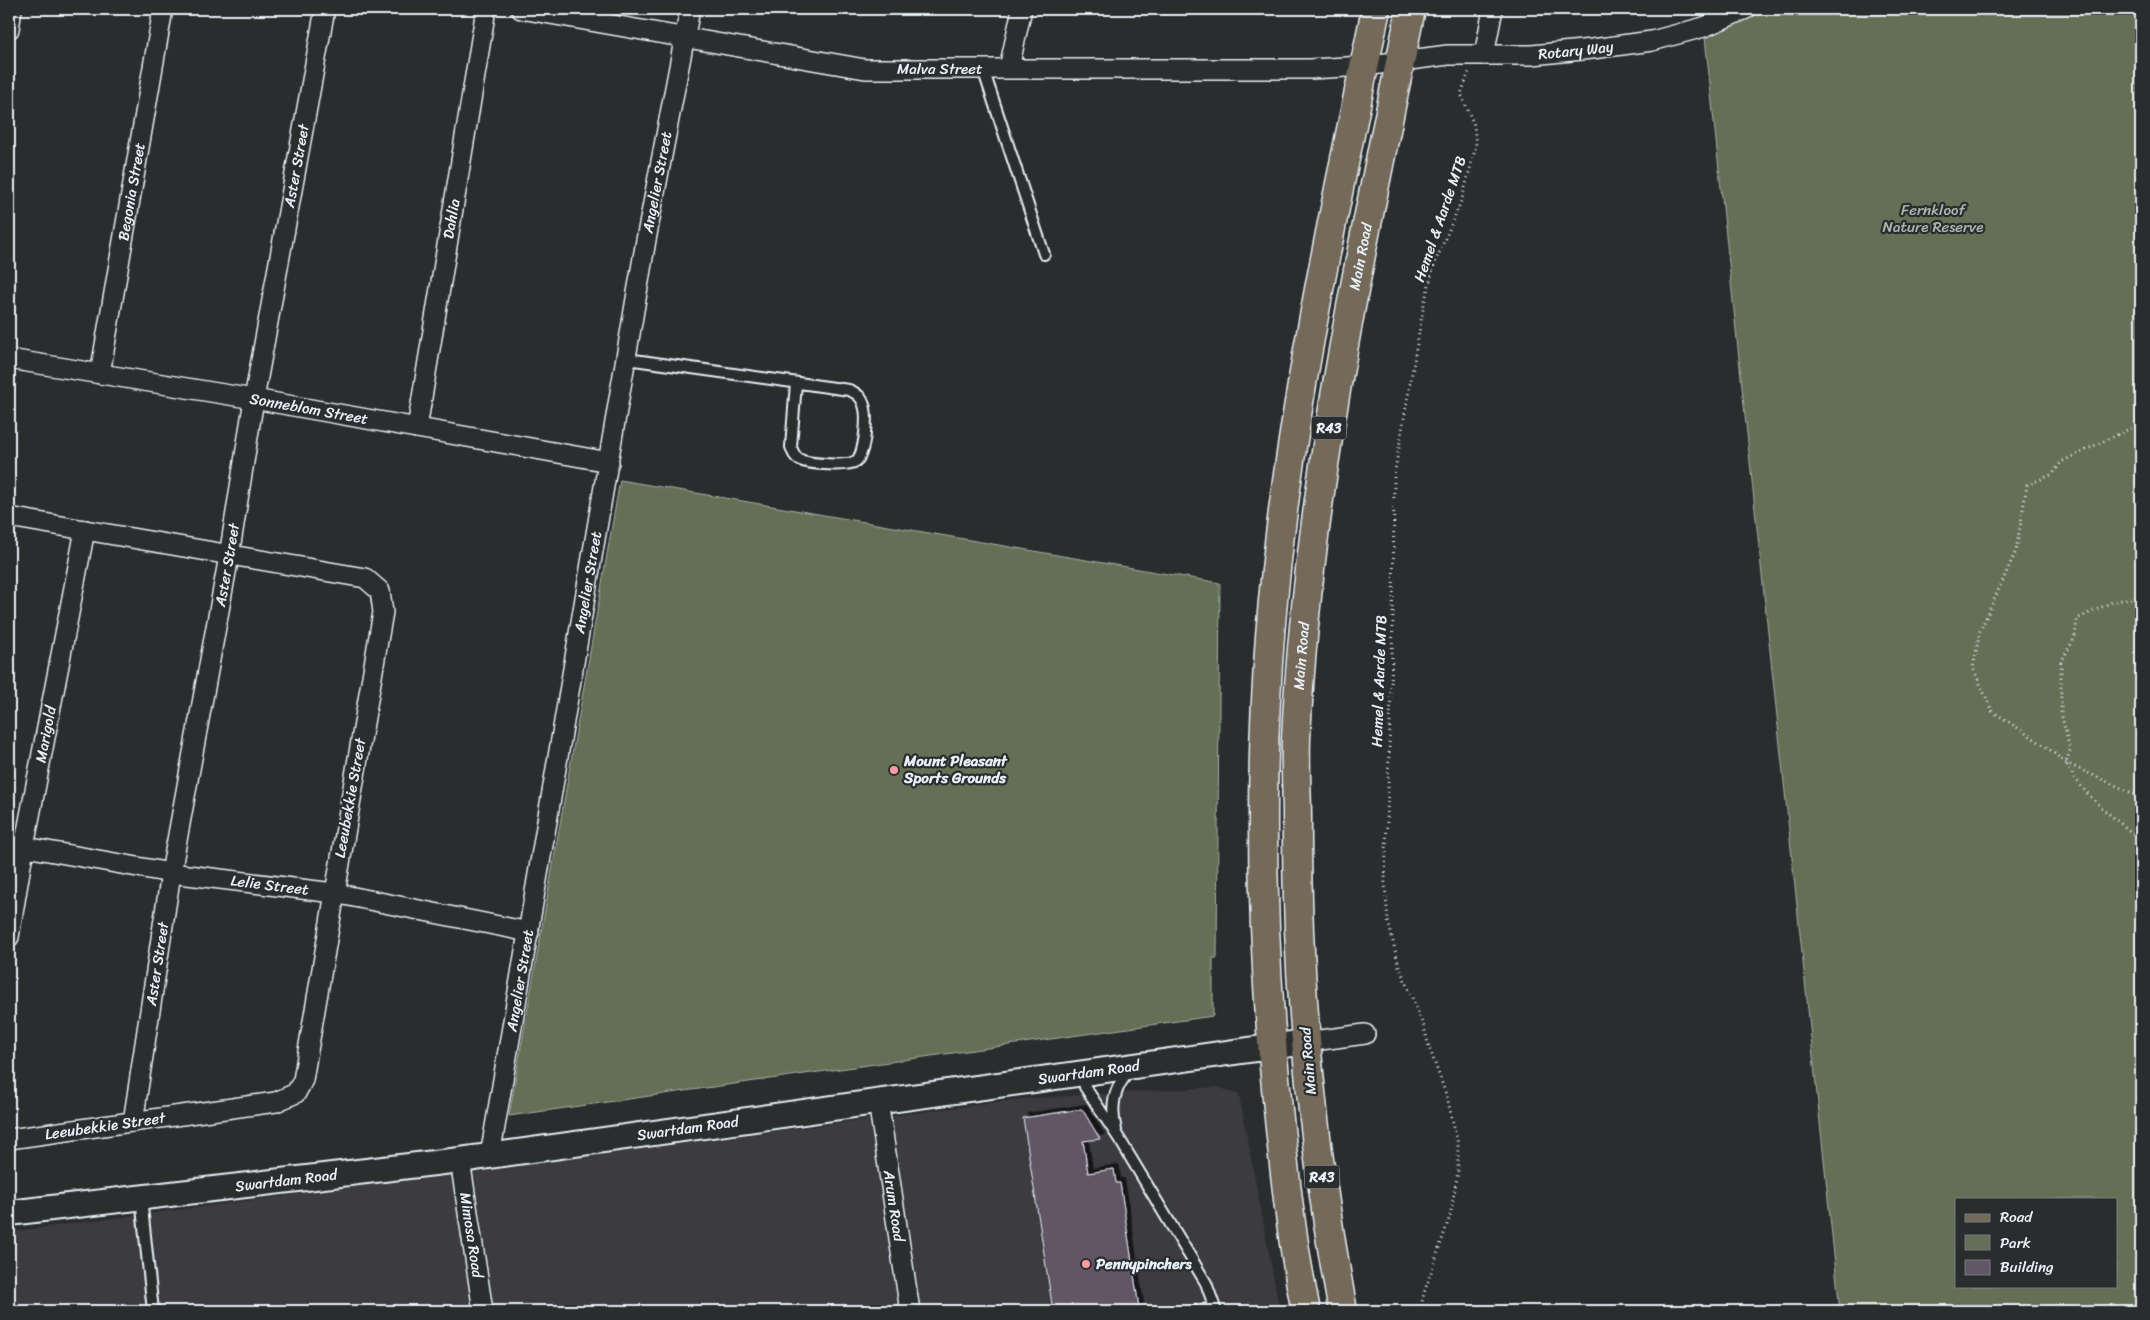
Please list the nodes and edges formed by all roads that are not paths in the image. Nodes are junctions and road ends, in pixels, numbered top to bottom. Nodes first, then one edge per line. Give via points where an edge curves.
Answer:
1 (12, 9) edge
2 (163, 9) edge
3 (325, 9) edge
4 (486, 9) edge
5 (522, 9) edge
6 (690, 9) edge
7 (1022, 9) edge
8 (1376, 9) edge
9 (1411, 9) edge
10 (1493, 9) edge
11 (1746, 9) edge
12 (9, 28) edge
13 (685, 37) junction
14 (1484, 55) junction
15 (1400, 60) junction
16 (1364, 66) junction
17 (1010, 68) junction
18 (982, 69) junction
19 (1044, 254) dead end
20 (9, 359) edge
21 (627, 359) junction
22 (100, 374) junction
23 (796, 383) junction
24 (254, 399) junction
25 (417, 428) junction
26 (609, 462) junction
27 (9, 517) edge
28 (85, 530) junction
29 (229, 556) junction
30 (16, 846) edge
31 (171, 874) junction
32 (334, 893) junction
33 (529, 932) junction
34 (9, 937) edge
35 (1365, 1034) dead end
36 (1306, 1042) junction
37 (1271, 1047) junction
38 (1141, 1064) junction
39 (1083, 1072) junction
40 (878, 1101) junction
41 (133, 1122) junction
42 (9, 1138) edge
43 (1120, 1140) junction
44 (490, 1156) junction
45 (460, 1160) junction
46 (141, 1198) junction
47 (9, 1213) edge
48 (1215, 1310) edge
49 (153, 1311) edge
50 (483, 1311) edge
51 (910, 1311) edge
52 (1196, 1311) edge
53 (1306, 1311) edge
54 (1343, 1311) edge

1 - 12 street
2 - 22 street, Begonia Street
3 - 24 street, Aster Street
4 - 25 street, Dahlia
5 - 13 street, Malva Street
6 - 13 street, Angelier Street
7 - 17 street
8 - 16 main road, R43
9 - 15 main road, Main Road / R43
10 - 14 street
11 - 14 street, Rotary Way via 1704,27 1652,41 1532,55
13 - 18 street, Malva Street via 865,69
13 - 21 street, Angelier Street
14 - 15 street, Rotary Way
15 - 16 street, Malva Street
15 - 36 main road, Main Road / R43 via 1328,434 1308,589 1296,742 1297,873
16 - 17 street, Malva Street via 1310,69
16 - 37 main road, R43 via 1301,391 1277,570 1267,688 1263,870
17 - 18 street, Malva Street
18 - 19 lane
20 - 22 street, Sonneblom Street
21 - 23 lane
21 - 26 street, Angelier Street
22 - 24 street, Sonneblom Street
23 - 23 lane via 849,390 858,395 866,412 863,450 857,460 845,465 802,460 793,454
24 - 25 street, Sonneblom Street
24 - 29 street, Aster Street
25 - 26 street, Sonneblom Street
26 - 33 street, Angelier Street
27 - 28 street, Leeubekkie Street
28 - 29 street, Leeubekkie Street
28 - 30 street, Marigold
29 - 31 street, Aster Street
29 - 32 street, Leeubekkie Street via 365,578 380,591 383,612
30 - 31 street, Lelie Street
30 - 34 street, Marigold
31 - 32 street, Lelie Street
31 - 41 street, Aster Street
32 - 33 street, Lelie Street
32 - 41 street, Leeubekkie Street via 303,1080 296,1093 276,1102
33 - 44 street, Angelier Street
35 - 36 street, Swartdam Road
36 - 37 street, Swartdam Road
36 - 54 main road, Main Road / R43 via 1331,1248
37 - 38 street, Swartdam Road
37 - 53 main road, R43 via 1288,1208
38 - 39 street, Swartdam Road
38 - 43 lane via 1124,1077 1115,1093 1113,1113
39 - 40 street, Swartdam Road
39 - 43 lane via 1085,1087
40 - 44 street, Swartdam Road
40 - 51 street, Arum Road
41 - 42 street, Leeubekkie Street
43 - 48 lane via 1206,1282
44 - 45 street, Swartdam Road
45 - 46 street, Swartdam Road
45 - 50 street, Mimosa Road
46 - 47 street, Swartdam Road
46 - 49 lane
48 - 52 lane

